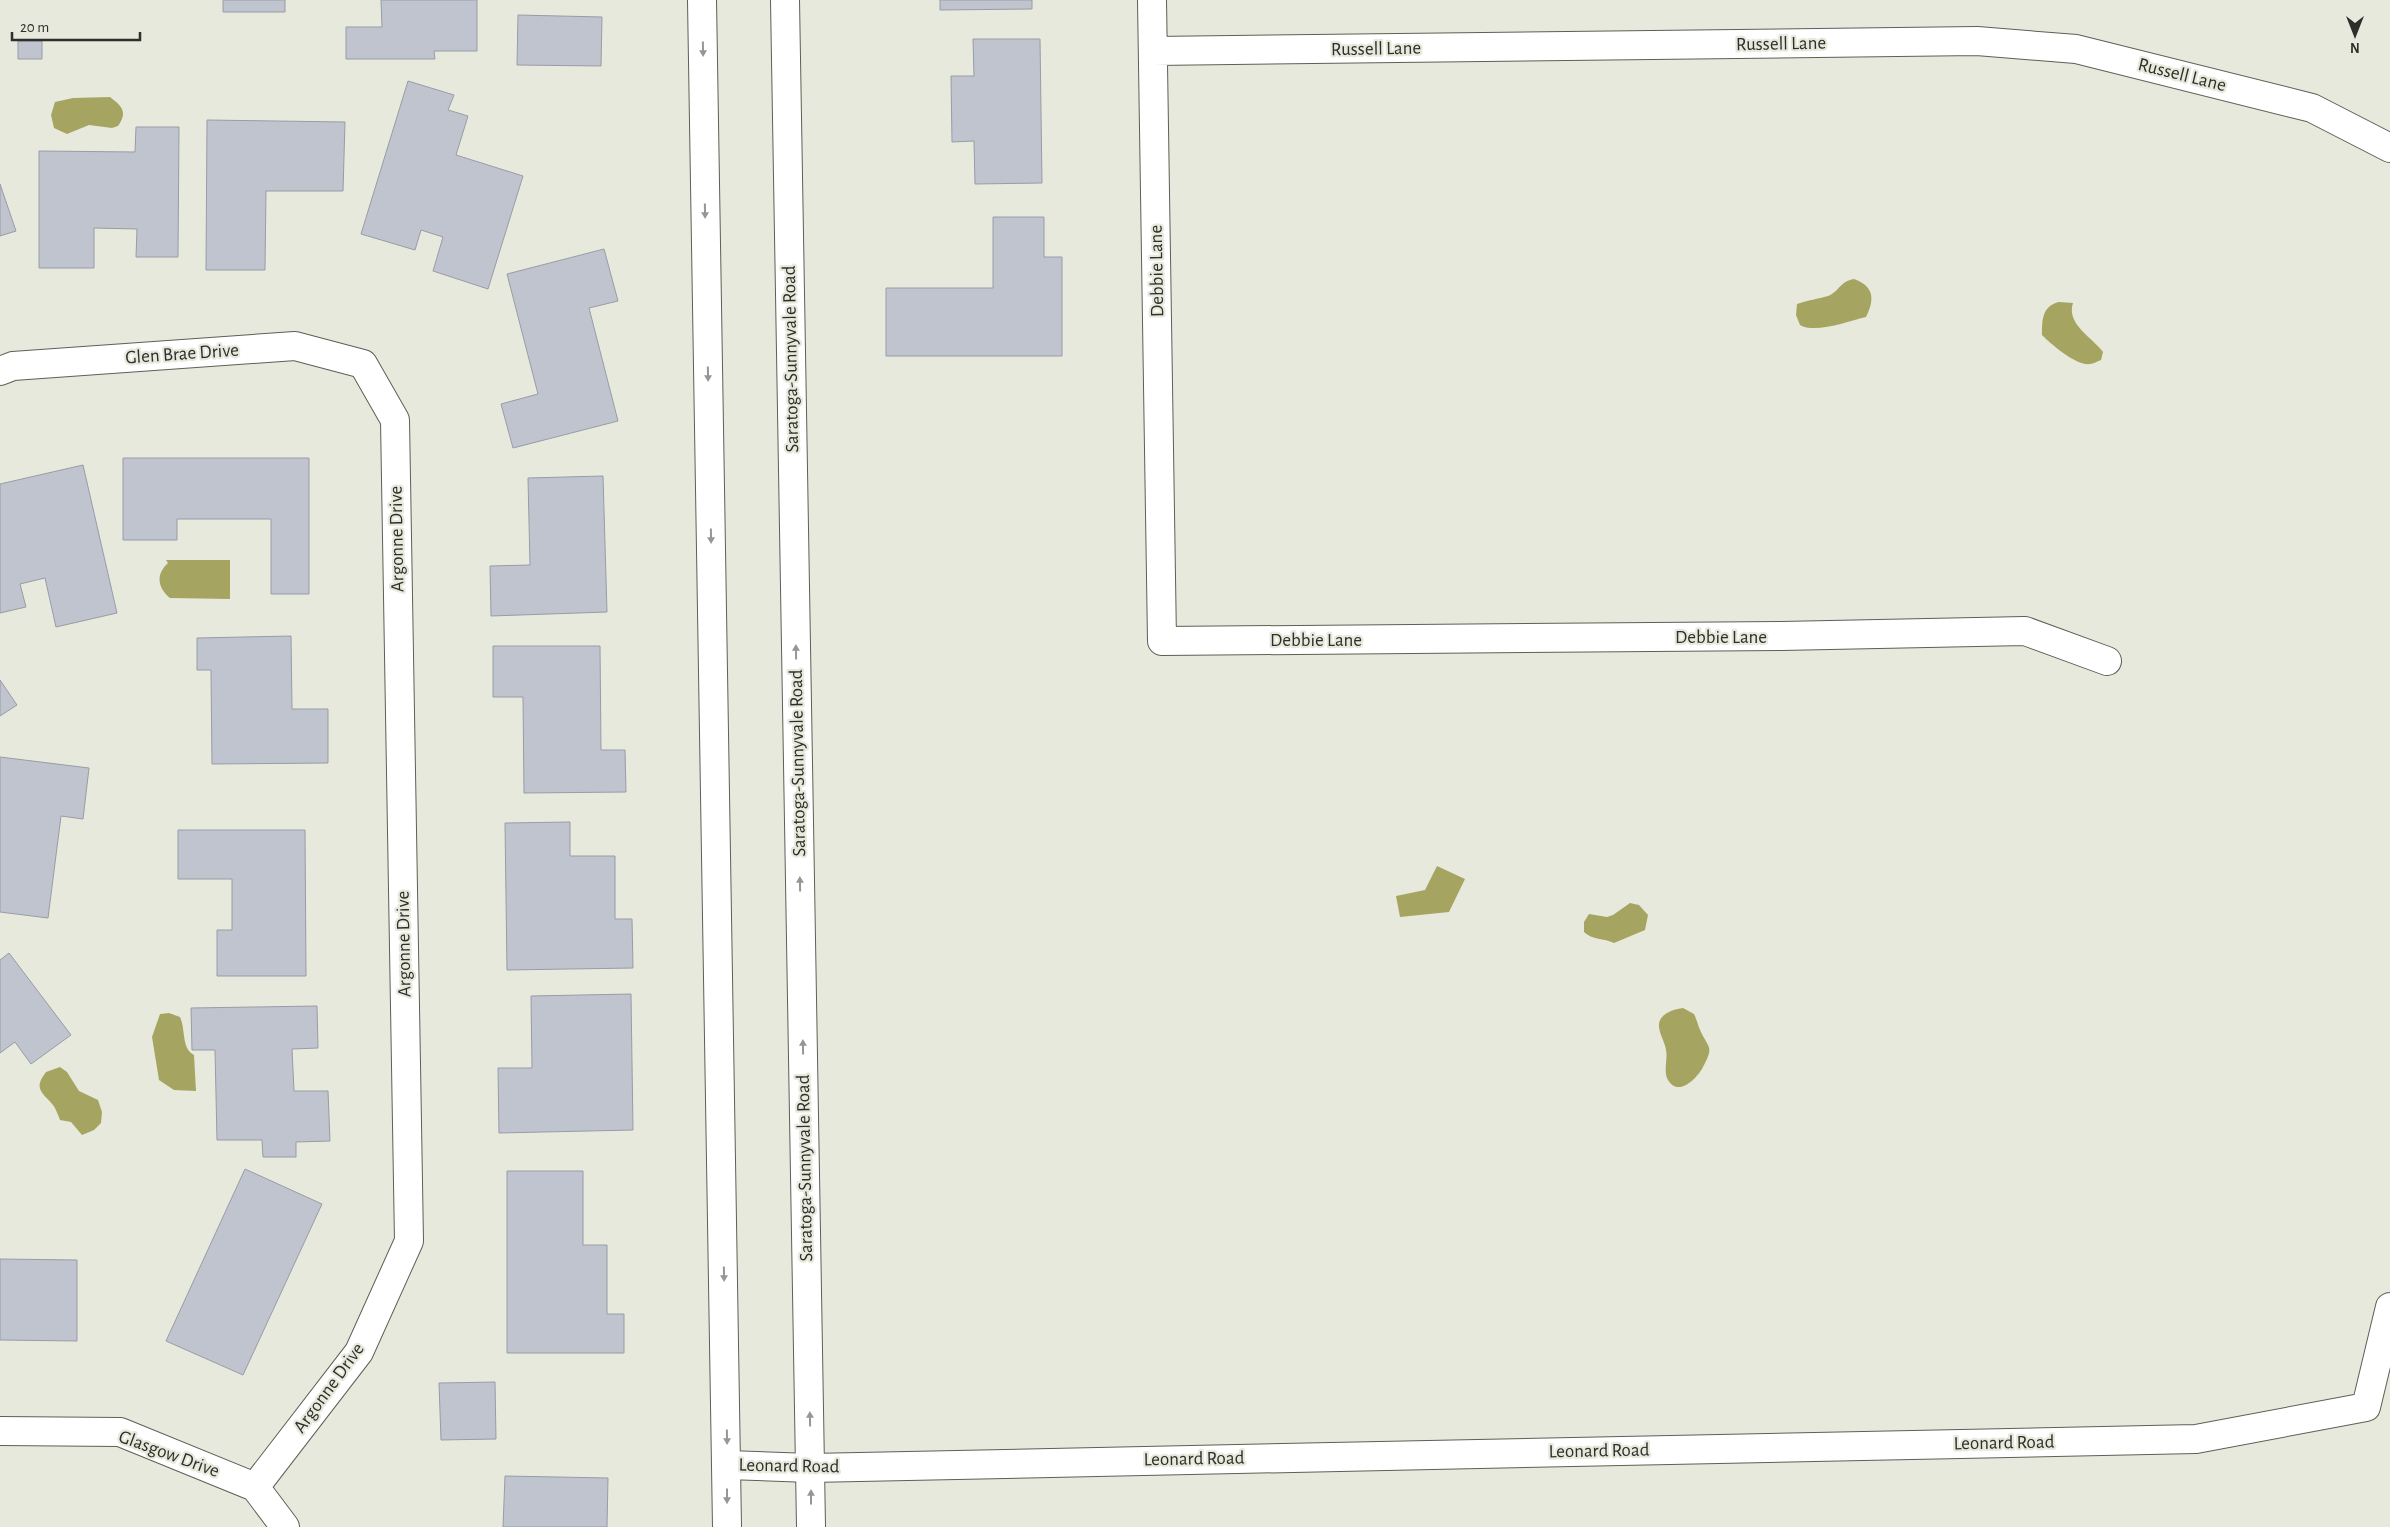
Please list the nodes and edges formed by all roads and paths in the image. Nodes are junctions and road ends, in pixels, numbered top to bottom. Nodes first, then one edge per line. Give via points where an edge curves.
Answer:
1 (702, 0) edge
2 (785, 0) edge
3 (1152, 0) edge
4 (1154, 51) junction
5 (2390, 148) edge
6 (363, 364) joint
7 (0, 371) edge
8 (2107, 661) dead end
9 (2390, 1307) edge
10 (0, 1431) edge
11 (727, 1465) junction
12 (810, 1468) junction
13 (255, 1487) junction
14 (284, 1527) edge
15 (728, 1527) edge
16 (811, 1527) edge

1 -> 11 street
12 -> 2 street, Saratoga-Sunnyvale Road
3 - 4 street, Debbie Lane
4 - 5 street, Russell Lane via 1977,42 2076,48 2312,108
4 - 8 street, Debbie Lane via 1162,641 2024,631
6 - 7 street, Glen Brae Drive via 295,346 13,366
6 - 13 street, Argonne Drive via 395,420 409,1241 359,1352
9 - 12 street, Leonard Road via 2366,1407 2196,1439
10 - 13 street, Glasgow Drive via 120,1432
11 - 12 street, Leonard Road
11 -> 15 street
16 -> 12 street, Saratoga-Sunnyvale Road
13 - 14 street

